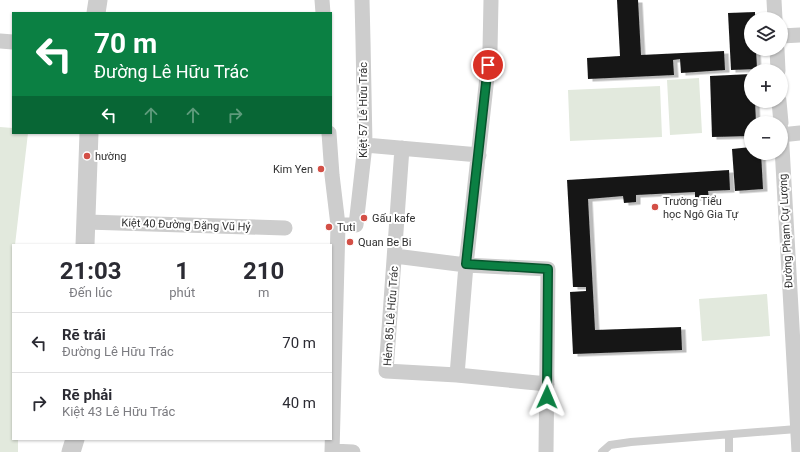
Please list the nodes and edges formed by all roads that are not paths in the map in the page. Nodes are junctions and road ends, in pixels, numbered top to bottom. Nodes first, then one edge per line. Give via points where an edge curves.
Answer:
1 (98, 0) edge
2 (322, 0) edge
3 (362, 0) edge
4 (491, 0) edge
5 (774, 0) edge
6 (96, 12) edge
7 (323, 12) edge
8 (775, 12) edge
9 (800, 35) edge
10 (788, 36) edge
11 (0, 41) edge
12 (12, 42) edge
13 (89, 134) edge
14 (329, 134) edge
15 (800, 134) edge
16 (788, 135) edge
17 (365, 145) junction
18 (402, 148) junction
19 (479, 155) junction
20 (783, 160) edge
21 (86, 222) junction
22 (338, 225) junction
23 (285, 228) dead end
24 (85, 244) edge
25 (395, 256) junction
26 (466, 264) junction
27 (795, 306) edge
28 (458, 375) junction
29 (547, 384) junction
30 (799, 429) edge
31 (729, 435) junction
32 (75, 440) edge
33 (332, 451) edge
34 (71, 452) edge
35 (353, 452) edge
36 (546, 452) edge
37 (602, 452) edge
38 (729, 452) edge
39 (799, 452) edge

1 - 6 street
2 - 7 street
3 - 17 street, Kiệt 57 Lê Hữu Trác
4 - 19 street via 490,50
5 - 8 street
9 - 10 street
11 - 12 street
13 - 21 street
14 - 22 street
15 - 16 street
17 - 18 street
17 - 22 street, Kiệt 57 Lê Hữu Trác via 356,226
18 - 19 street
18 - 25 street, Hẻm 85 Lê Hữu Trác
19 - 26 street
20 - 27 street, Đường Phạm Cự Lượng
21 - 23 street, Kiệt 40 Đường Đặng Vũ Hỷ
21 - 24 street
22 - 33 street
25 - 26 street
25 - 28 street, Hẻm 85 Lê Hữu Trác via 386,371
26 - 28 street
26 - 29 street via 548,269
27 - 30 street, Đường Phạm Cự Lượng
28 - 29 street, Hẻm 85 Lê Hữu Trác
29 - 36 street
30 - 31 lane
30 - 39 street, Đường Phạm Cự Lượng
31 - 37 lane via 617,444 610,445
31 - 38 lane
32 - 34 street
33 - 35 street

